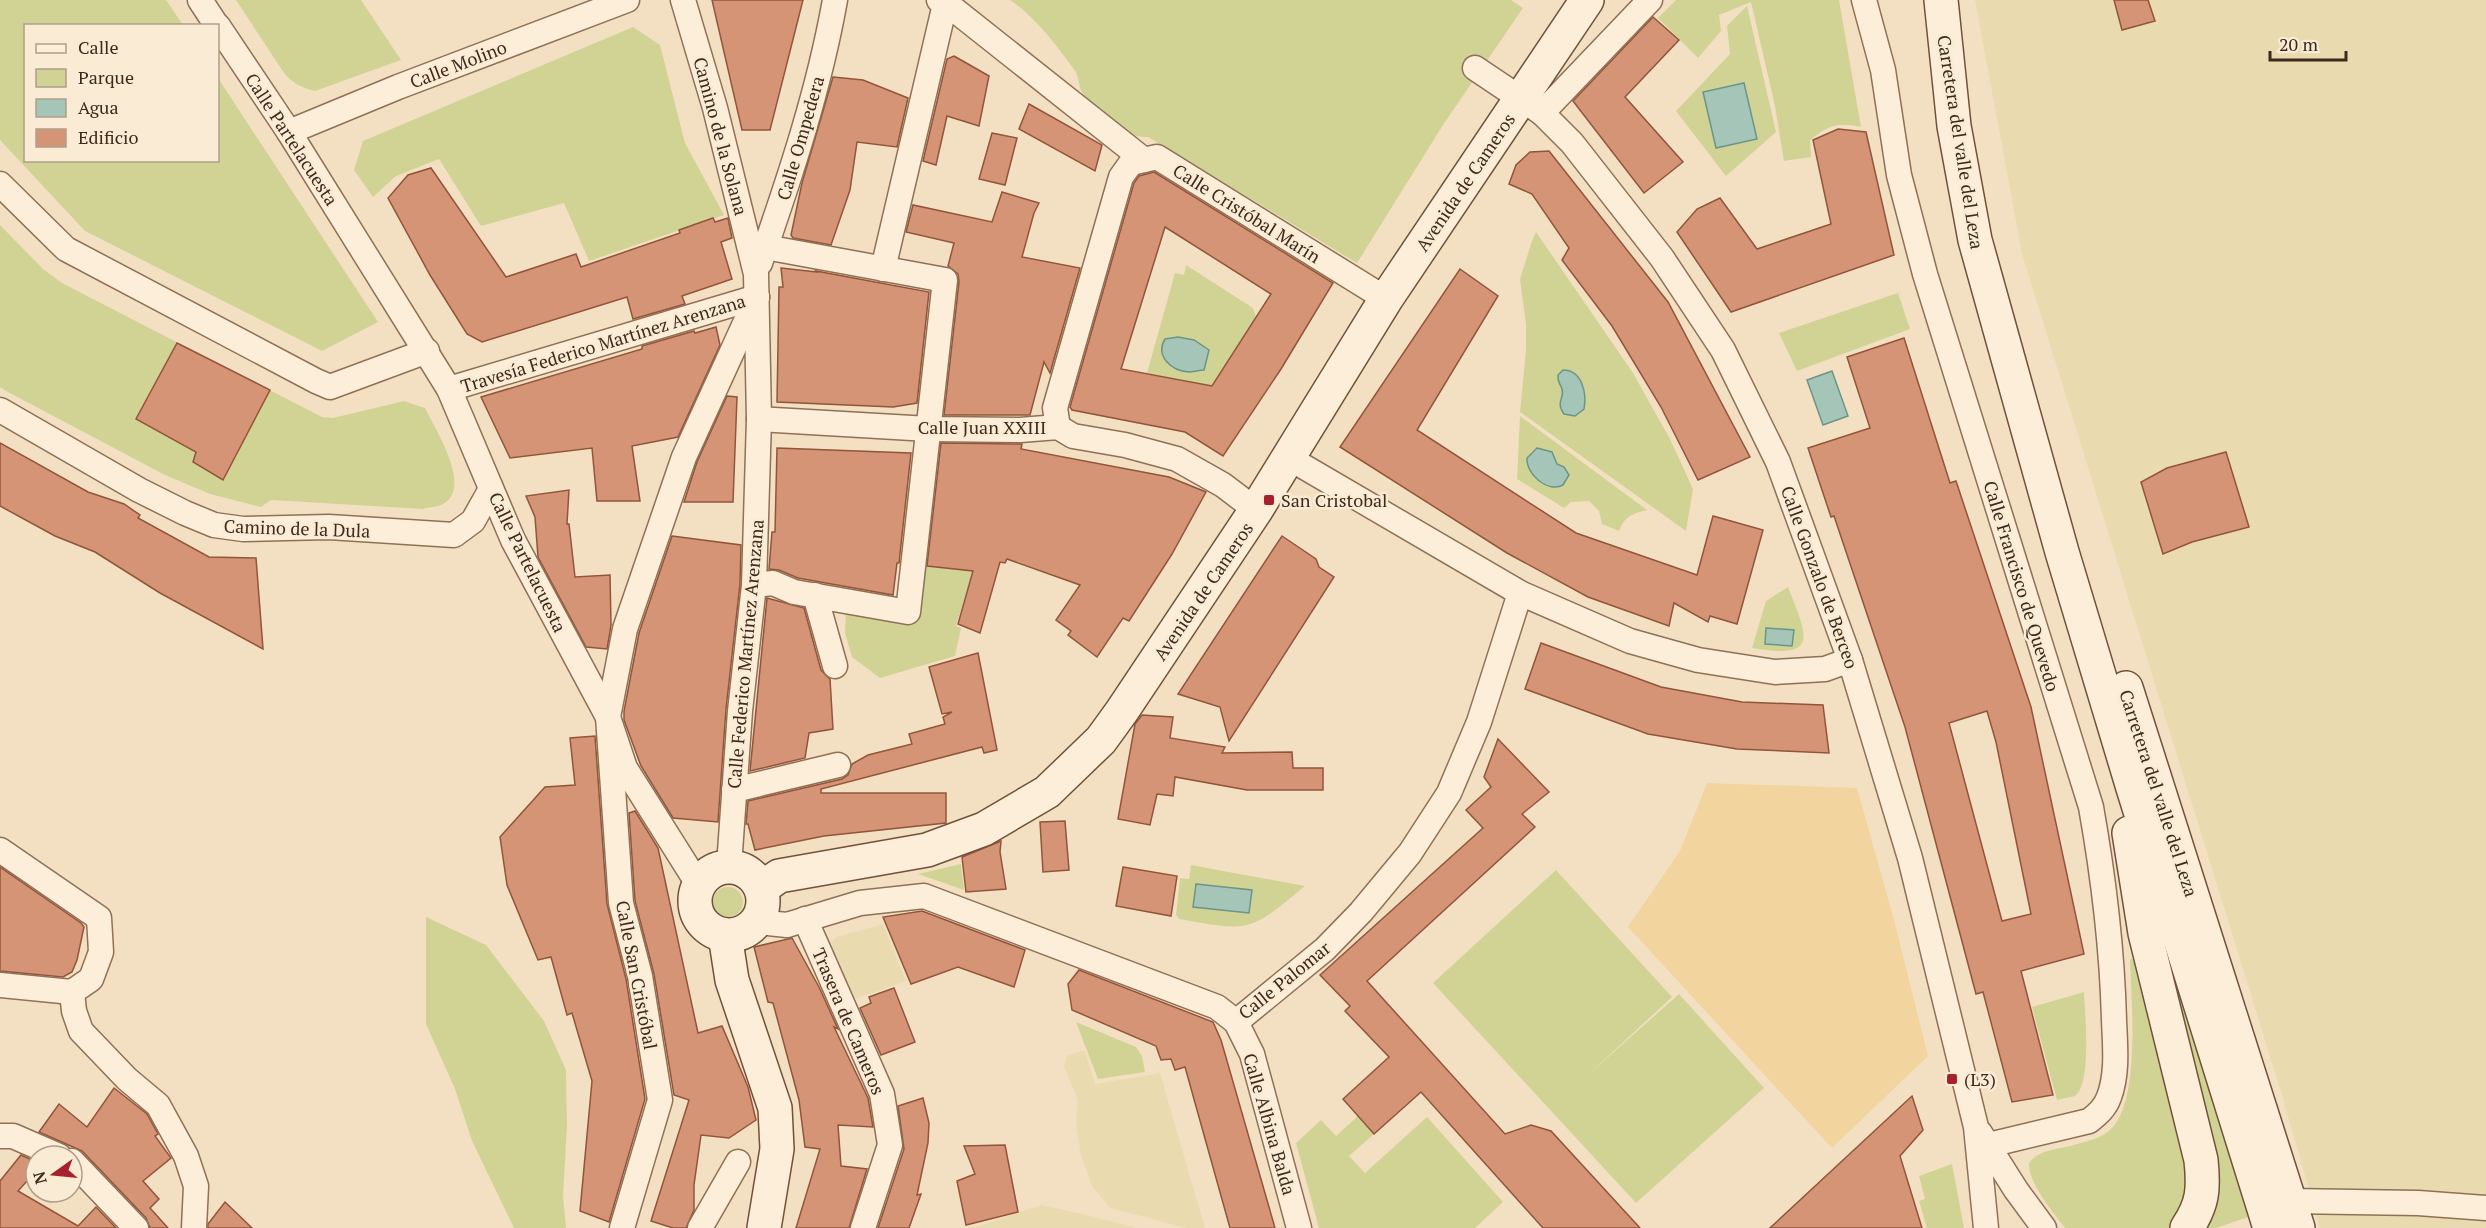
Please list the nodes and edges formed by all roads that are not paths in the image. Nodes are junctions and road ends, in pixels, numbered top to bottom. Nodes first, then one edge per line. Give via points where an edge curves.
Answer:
1 (200, 0) edge
2 (627, 0) edge
3 (683, 0) edge
4 (835, 0) edge
5 (1587, 0) edge
6 (1650, 0) edge
7 (1864, 0) edge
8 (942, 2) edge
9 (1939, 9) edge
10 (216, 24) edge
11 (219, 29) edge
12 (1475, 68) dead end
13 (1532, 106) junction
14 (289, 132) junction
15 (1144, 160) junction
16 (0, 184) edge
17 (765, 247) junction
18 (883, 269) junction
19 (756, 274) junction
20 (757, 297) junction
21 (1386, 299) junction
22 (426, 351) junction
23 (2010, 362) junction
24 (448, 389) junction
25 (0, 410) edge
26 (759, 419) junction
27 (1058, 427) junction
28 (929, 429) junction
29 (1289, 458) junction
30 (491, 489) junction
31 (1256, 510) junction
32 (2062, 552) junction
33 (754, 585) junction
34 (1520, 593) junction
35 (815, 595) junction
36 (1850, 660) junction
37 (835, 666) dead end
38 (608, 717) junction
39 (838, 765) dead end
40 (734, 790) junction
41 (0, 850) edge
42 (729, 866) junction
43 (698, 884) junction
44 (762, 888) junction
45 (805, 920) junction
46 (757, 922) junction
47 (725, 935) junction
48 (0, 986) edge
49 (72, 992) junction
50 (1236, 1022) junction
51 (2039, 1134) junction
52 (0, 1136) edge
53 (1982, 1136) junction
54 (30, 1144) edge
55 (738, 1162) dead end
56 (84, 1174) edge
57 (2016, 1190) junction
58 (2486, 1208) edge
59 (2288, 1219) edge
60 (136, 1228) edge
61 (194, 1228) edge
62 (622, 1228) edge
63 (700, 1228) edge
64 (764, 1228) edge
65 (863, 1228) edge
66 (1299, 1228) edge
67 (1986, 1228) edge
68 (2044, 1228) edge
69 (2187, 1228) edge
70 (2270, 1228) edge

1 - 10 street, Calle Partelacuesta
2 - 14 street, Calle Molino
3 - 19 street, Camino de la Solana via 715,108
4 - 17 street, Calle Ompedera via 795,161
5 - 13 main road, Avenida de Cameros
6 - 13 street
7 - 51 street, Calle Francisco de Quevedo via 1883,70 1899,175 1924,274 2091,807 2106,888 2113,960 2115,1061 2109,1098 2101,1112 2089,1121
8 - 15 street, Calle Cristóbal Marín
8 - 18 street
9 - 23 main road, Carretera del valle del Leza via 1954,126 1975,240
11 - 14 street, Calle Partelacuesta
12 - 13 street, Calle Gonzalo de Berceo
13 - 21 main road, Avenida de Cameros
13 - 36 street, Calle Gonzalo de Berceo via 1572,143 1662,258 1723,350 1778,462
14 - 22 street, Calle Partelacuesta
15 - 21 street, Calle Cristóbal Marín via 1157,157
15 - 27 street via 1131,163 1121,177 1055,408
16 - 22 street via 66,249 330,387
17 - 18 street
17 - 19 street, Calle Ompedera
18 - 28 street via 945,280
19 - 20 street, Calle Federico Martínez Arenzana
20 - 24 street, Travesía Federico Martínez Arenzana
20 - 26 street, Calle Federico Martínez Arenzana
20 - 38 street via 684,457 625,628
21 - 29 main road, Avenida de Cameros
22 - 24 street, Calle Partelacuesta
23 - 32 main road, Carretera del valle del Leza
23 - 59 main road, Carretera del valle del Leza via 2071,524 2207,945 2219,1030 2280,1214
24 - 30 street, Calle Partelacuesta
25 - 30 street, Camino de la Dula via 139,490 214,525 454,535 473,521
26 - 28 street, Calle Juan XXIII
26 - 33 street, Calle Federico Martínez Arenzana
27 - 28 street, Calle Juan XXIII
27 - 31 street, Calle Juan XXIII via 1073,436 1177,459 1223,485
28 - 35 street via 908,612
29 - 31 main road, Avenida de Cameros
29 - 34 street
30 - 38 street, Calle Partelacuesta via 513,540
31 - 44 main road, Avenida de Cameros via 1101,740 1047,792 984,829 927,850 779,876
32 - 69 main road via 2072,631 2127,823 2145,933 2201,1160 2204,1186 2196,1214
32 - 70 main road, Carretera del valle del Leza
33 - 35 street via 772,583
33 - 40 street, Calle Federico Martínez Arenzana
34 - 36 street via 1630,641 1698,660 1775,672 1825,669
34 - 50 street, Calle Palomar via 1479,722 1449,793 1410,853 1324,950
35 - 37 street
36 - 53 street, Calle Gonzalo de Berceo via 1910,858
38 - 43 street via 625,768
38 - 62 street, Calle San Cristóbal via 621,903 640,976 660,1100
39 - 40 street
40 - 42 street, Calle Federico Martínez Arenzana
41 - 49 street via 99,918 101,952 91,979
42 - 43 main road via 716,868
42 - 44 main road via 754,876
43 - 47 main road via 694,897 702,923
44 - 46 main road via 764,905
45 - 46 street, Calle Palomar via 787,925
45 - 50 street, Calle Palomar via 860,903 924,896 1196,998 1217,1007
45 - 65 street, Trasera de Cameros via 882,1094 890,1145
46 - 47 main road via 737,935
47 - 64 main road via 732,980 775,1108 777,1149
48 - 49 street
49 - 61 street via 81,1031 158,1105 186,1156 196,1186
50 - 66 street, Calle Albina Balda via 1252,1054
51 - 53 street, Calle Francisco de Quevedo
51 - 57 street via 2020,1150
52 - 54 street
53 - 57 street, Calle Gonzalo de Berceo
53 - 67 street, Calle Gonzalo de Berceo
55 - 63 street
56 - 60 street
57 - 68 street, Calle Gonzalo de Berceo
58 - 59 street via 2418,1203

